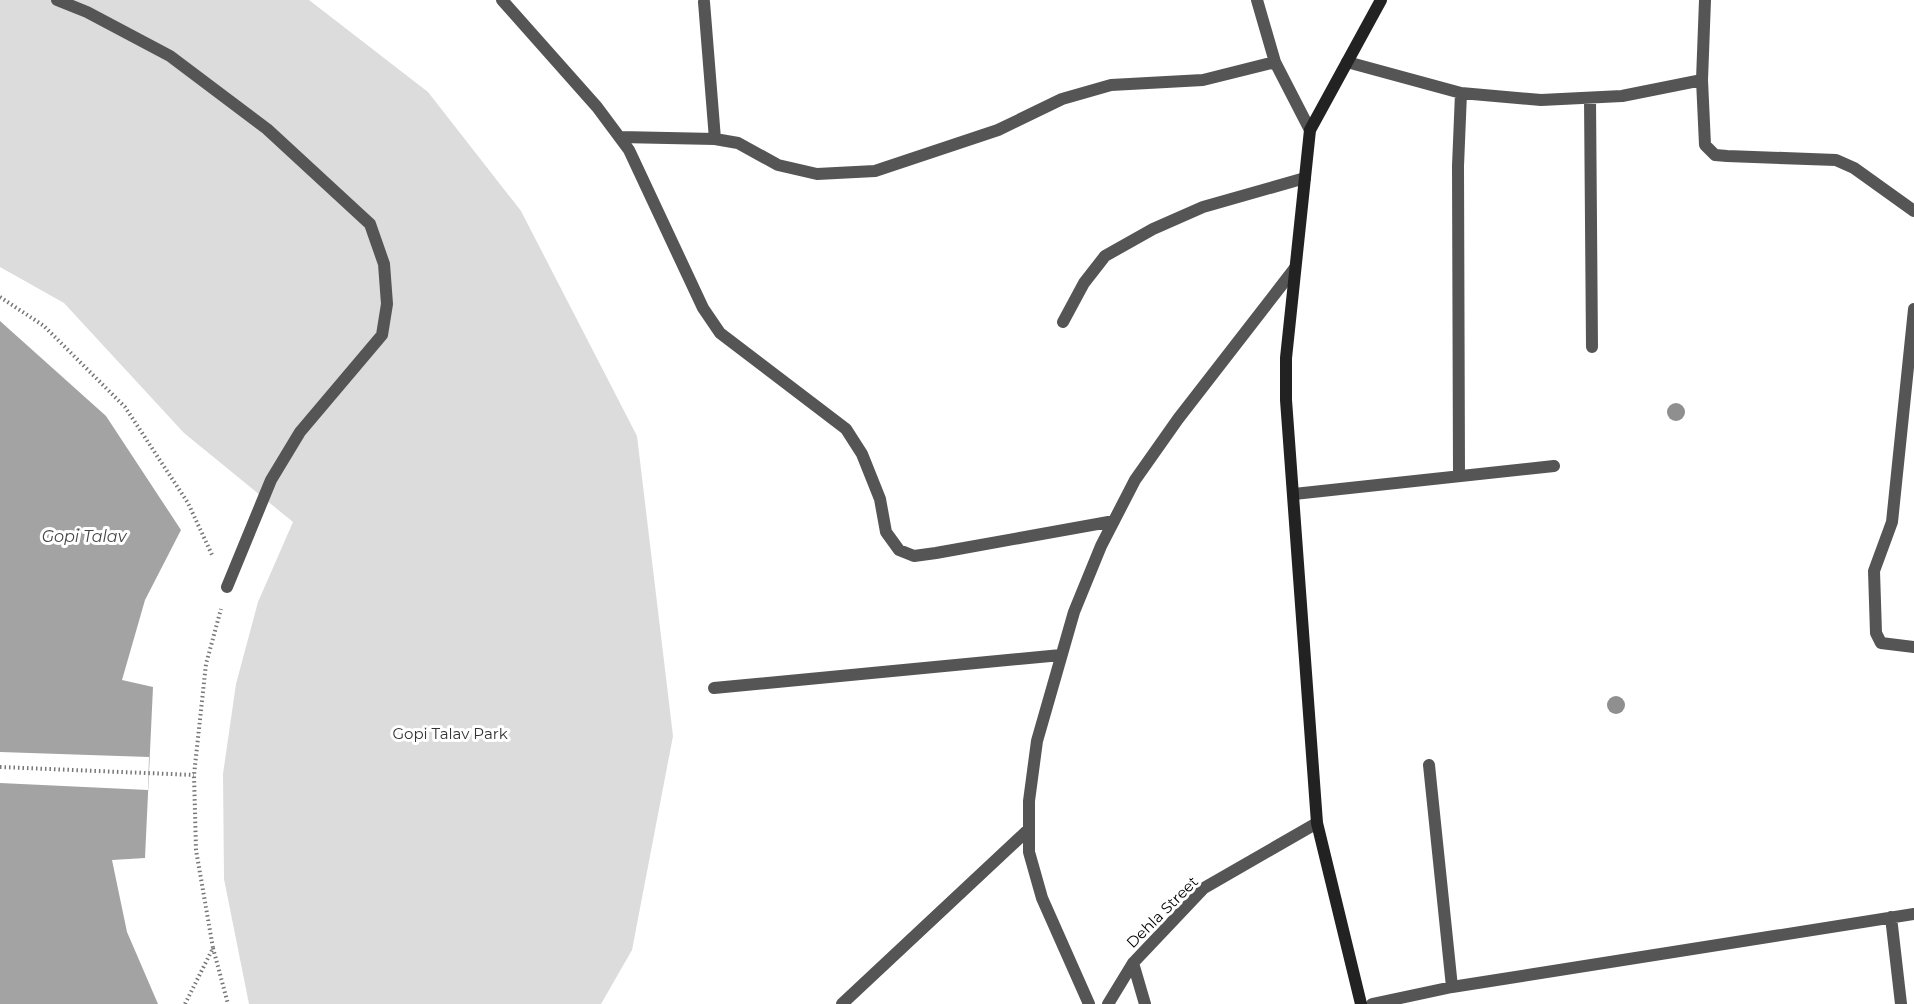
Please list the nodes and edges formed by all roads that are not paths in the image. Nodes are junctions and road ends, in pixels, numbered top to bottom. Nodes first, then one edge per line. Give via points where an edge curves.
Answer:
1 (57, 0) edge
2 (502, 0) edge
3 (1257, 0) edge
4 (1382, 0) edge
5 (1706, 0) edge
6 (704, 2) dead end
7 (1275, 62) junction
8 (1347, 62) junction
9 (1702, 80) junction
10 (1461, 93) junction
11 (1590, 98) junction
12 (1310, 130) junction
13 (620, 137) junction
14 (715, 139) junction
15 (1305, 178) junction
16 (1914, 211) edge
17 (1295, 268) junction
18 (1914, 309) edge
19 (1063, 322) dead end
20 (1592, 347) dead end
21 (1554, 466) dead end
22 (1459, 476) junction
23 (1294, 494) junction
24 (1114, 520) junction
25 (226, 587) road end
26 (1914, 647) edge
27 (1061, 655) junction
28 (714, 688) dead end
29 (1429, 765) dead end
30 (1317, 822) junction
31 (1029, 829) junction
32 (1914, 914) edge
33 (1891, 917) junction
34 (1132, 963) junction
35 (1452, 987) junction
36 (842, 1004) edge
37 (1089, 1004) edge
38 (1108, 1004) edge
39 (1145, 1004) edge
40 (1361, 1004) edge
41 (1372, 1004) edge
42 (1901, 1004) edge

1 - 25 street via 170,56 267,129 370,224 384,264 387,304 382,335 300,432 271,480
2 - 13 street
3 - 7 street
4 - 8 street
5 - 9 street
6 - 14 street
7 - 12 street
7 - 14 street via 1203,80 1111,85 1062,99 998,130 875,171 817,174 778,165 738,143
8 - 10 street
8 - 12 street
9 - 11 street via 1622,96
9 - 16 street via 1705,146 1715,154 1836,160 1854,168
10 - 11 street via 1541,100
10 - 22 street
11 - 20 street
12 - 15 street
13 - 14 street
13 - 24 street via 703,308 720,333 846,429 880,499 886,532 899,550 914,556 936,553
15 - 17 street
15 - 19 street via 1203,207 1105,256 1084,283
17 - 23 street via 1286,358
17 - 24 street via 1178,419 1135,480
18 - 26 street via 1892,522 1874,571 1876,633 1881,644
21 - 22 street
22 - 23 street
23 - 30 street
24 - 27 street via 1074,612
27 - 28 street
27 - 31 street via 1037,741
29 - 35 street
30 - 34 street, Dehla Street via 1204,888
30 - 40 street
31 - 36 street
31 - 37 street via 1029,852 1042,898
32 - 33 street
33 - 35 street
33 - 42 street
34 - 38 street, Dehla Street
34 - 39 street
35 - 41 street

